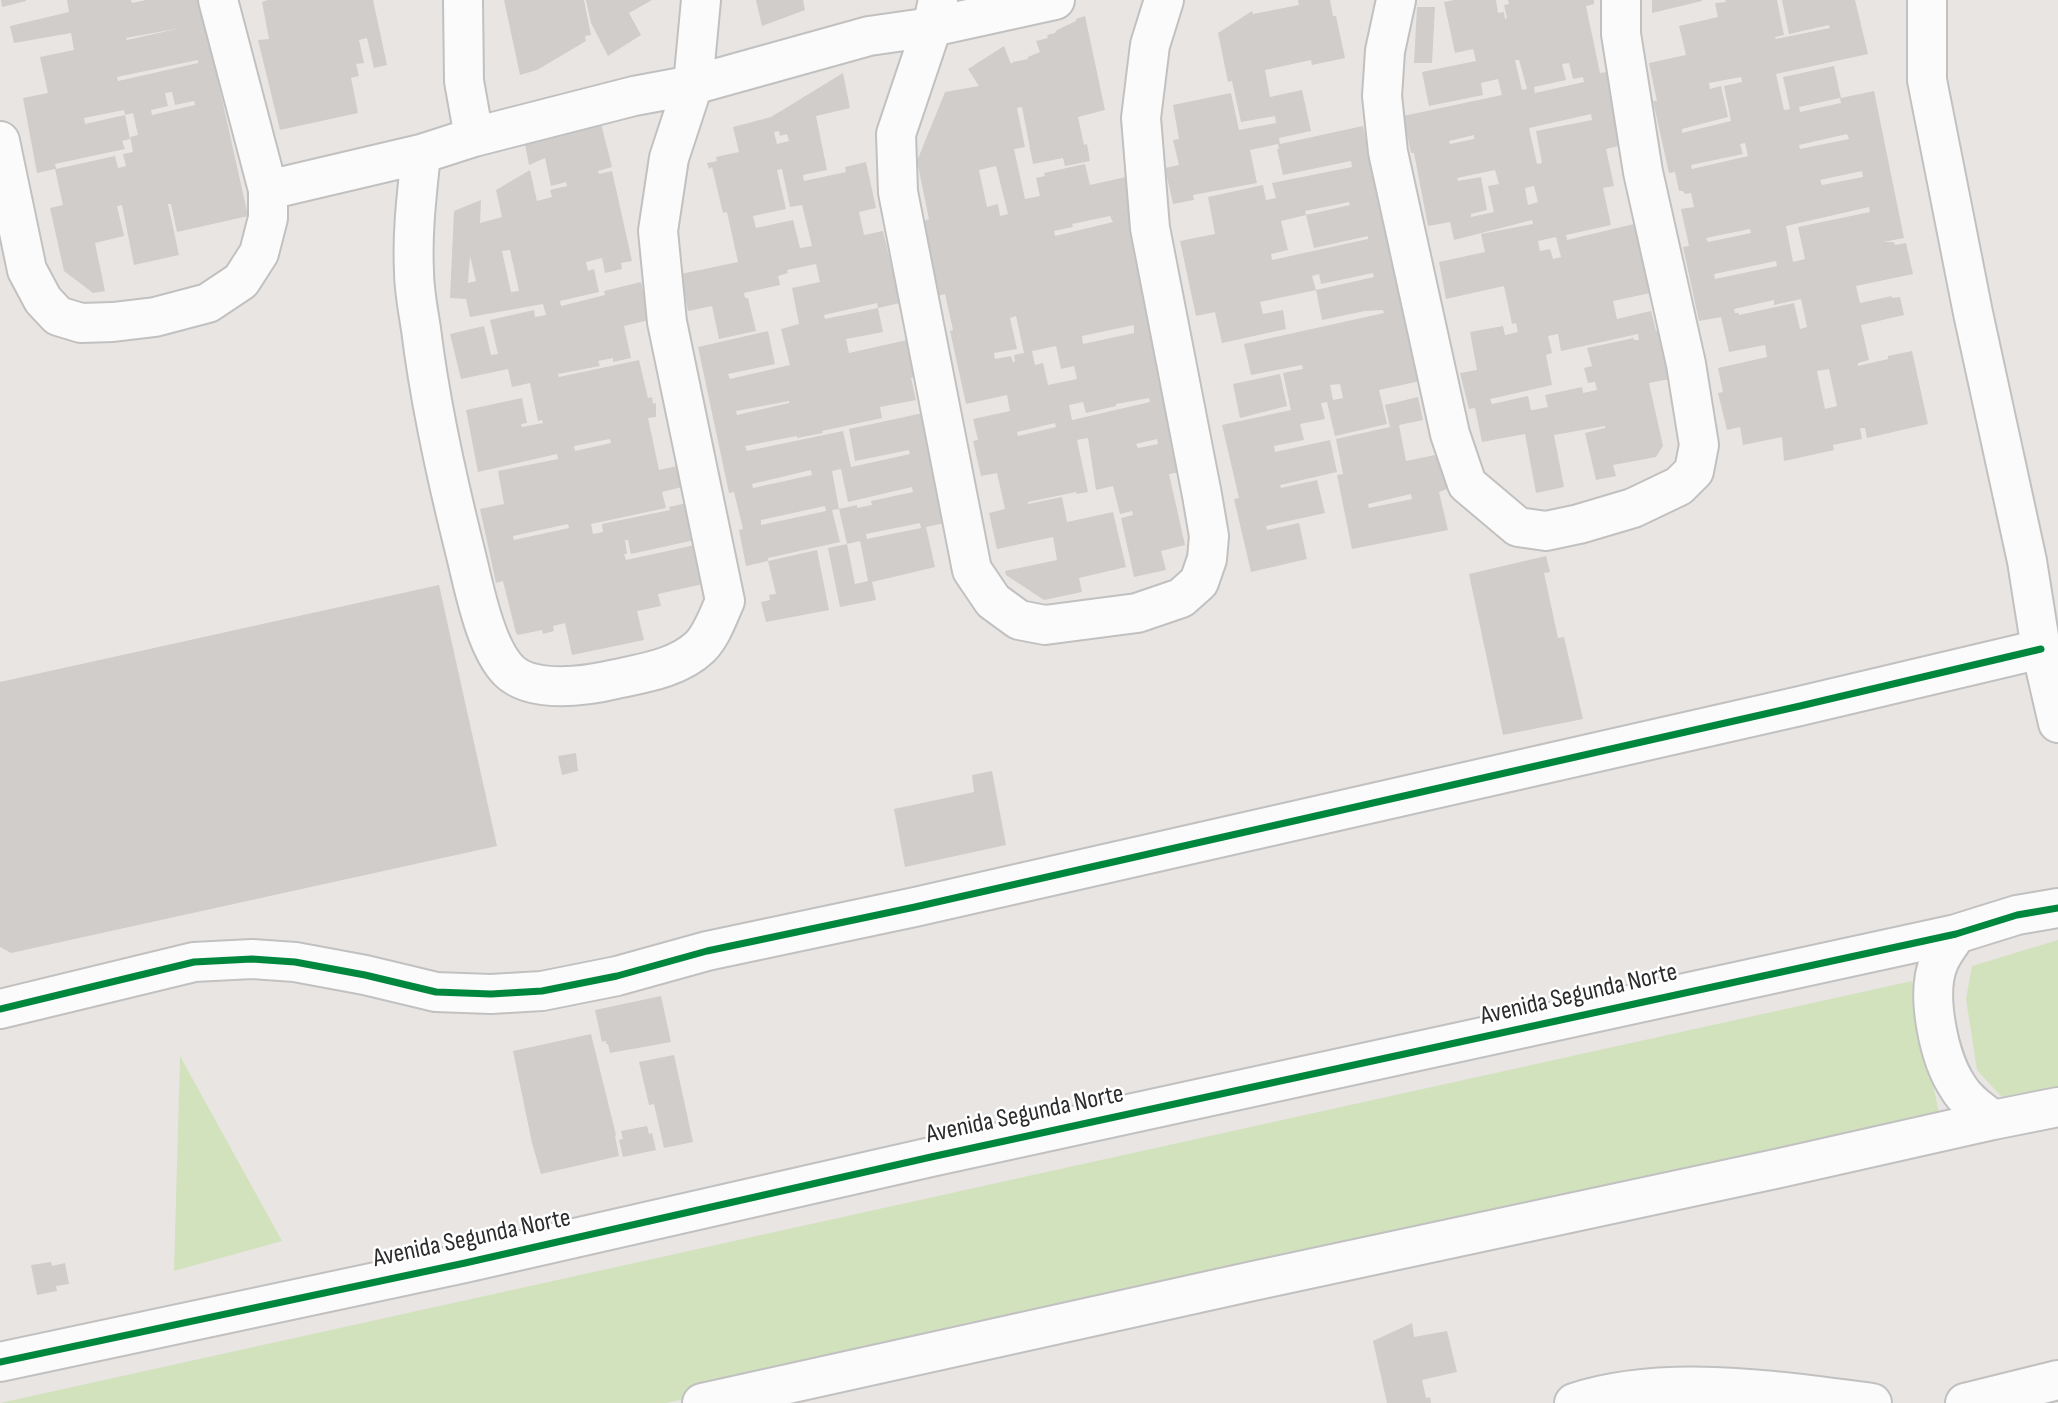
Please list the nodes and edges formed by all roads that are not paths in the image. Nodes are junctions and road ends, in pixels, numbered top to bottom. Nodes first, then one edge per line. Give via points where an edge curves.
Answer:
1 (218, 0) edge
2 (463, 0) edge
3 (701, 0) edge
4 (1055, 0) edge
5 (1164, 0) edge
6 (1396, 0) edge
7 (1621, 0) edge
8 (1927, 0) edge
9 (935, 13) edge
10 (693, 85) junction
11 (474, 137) junction
12 (0, 141) edge
13 (421, 154) junction
14 (268, 190) junction
15 (2042, 649) junction
16 (2058, 723) edge
17 (2058, 908) edge
18 (1956, 934) junction
19 (0, 1009) edge
20 (2058, 1107) edge
21 (1993, 1120) junction
22 (0, 1362) edge
23 (2058, 1380) edge
24 (820, 1390) edge
25 (768, 1396) edge
26 (1746, 1396) edge
27 (702, 1403) edge
28 (1574, 1403) edge
29 (1872, 1403) edge
30 (1965, 1403) edge

1 - 14 street
2 - 11 street via 464,81
3 - 10 street
4 - 9 street via 1019,9
5 - 9 street via 1150,45 1141,118 1150,228 1202,495 1209,536 1207,559 1199,582 1181,598 1137,613 1045,625 1019,620 993,601 972,570 898,192 896,134
6 - 7 street via 1385,51 1382,96 1388,152 1450,434 1467,484 1518,527 1546,531 1633,508 1679,486 1694,471 1699,445 1686,364 1643,172 1621,34
8 - 15 street via 1927,80
9 - 10 street
10 - 11 street
10 - 13 street via 669,158 658,231 667,323 725,601 700,647 679,662 640,674 594,684 530,683 510,671 492,647 428,389 414,272
11 - 13 street
12 - 14 street via 27,270 58,316 81,323 155,317 208,303 241,281 259,253 268,218
13 - 14 street
15 - 16 street
15 - 19 street via 542,991 436,992 295,962 252,959 194,962
17 - 18 street, Avenida Segunda Norte
18 - 21 street via 1939,962 1933,986 1944,1060 1958,1088
18 - 22 street, Avenida Segunda Norte via 945,1154 465,1264
20 - 21 street
21 - 24 street via 1226,1286
23 - 30 street
24 - 25 street
25 - 27 street
26 - 28 street via 1702,1386 1656,1388
26 - 29 street

